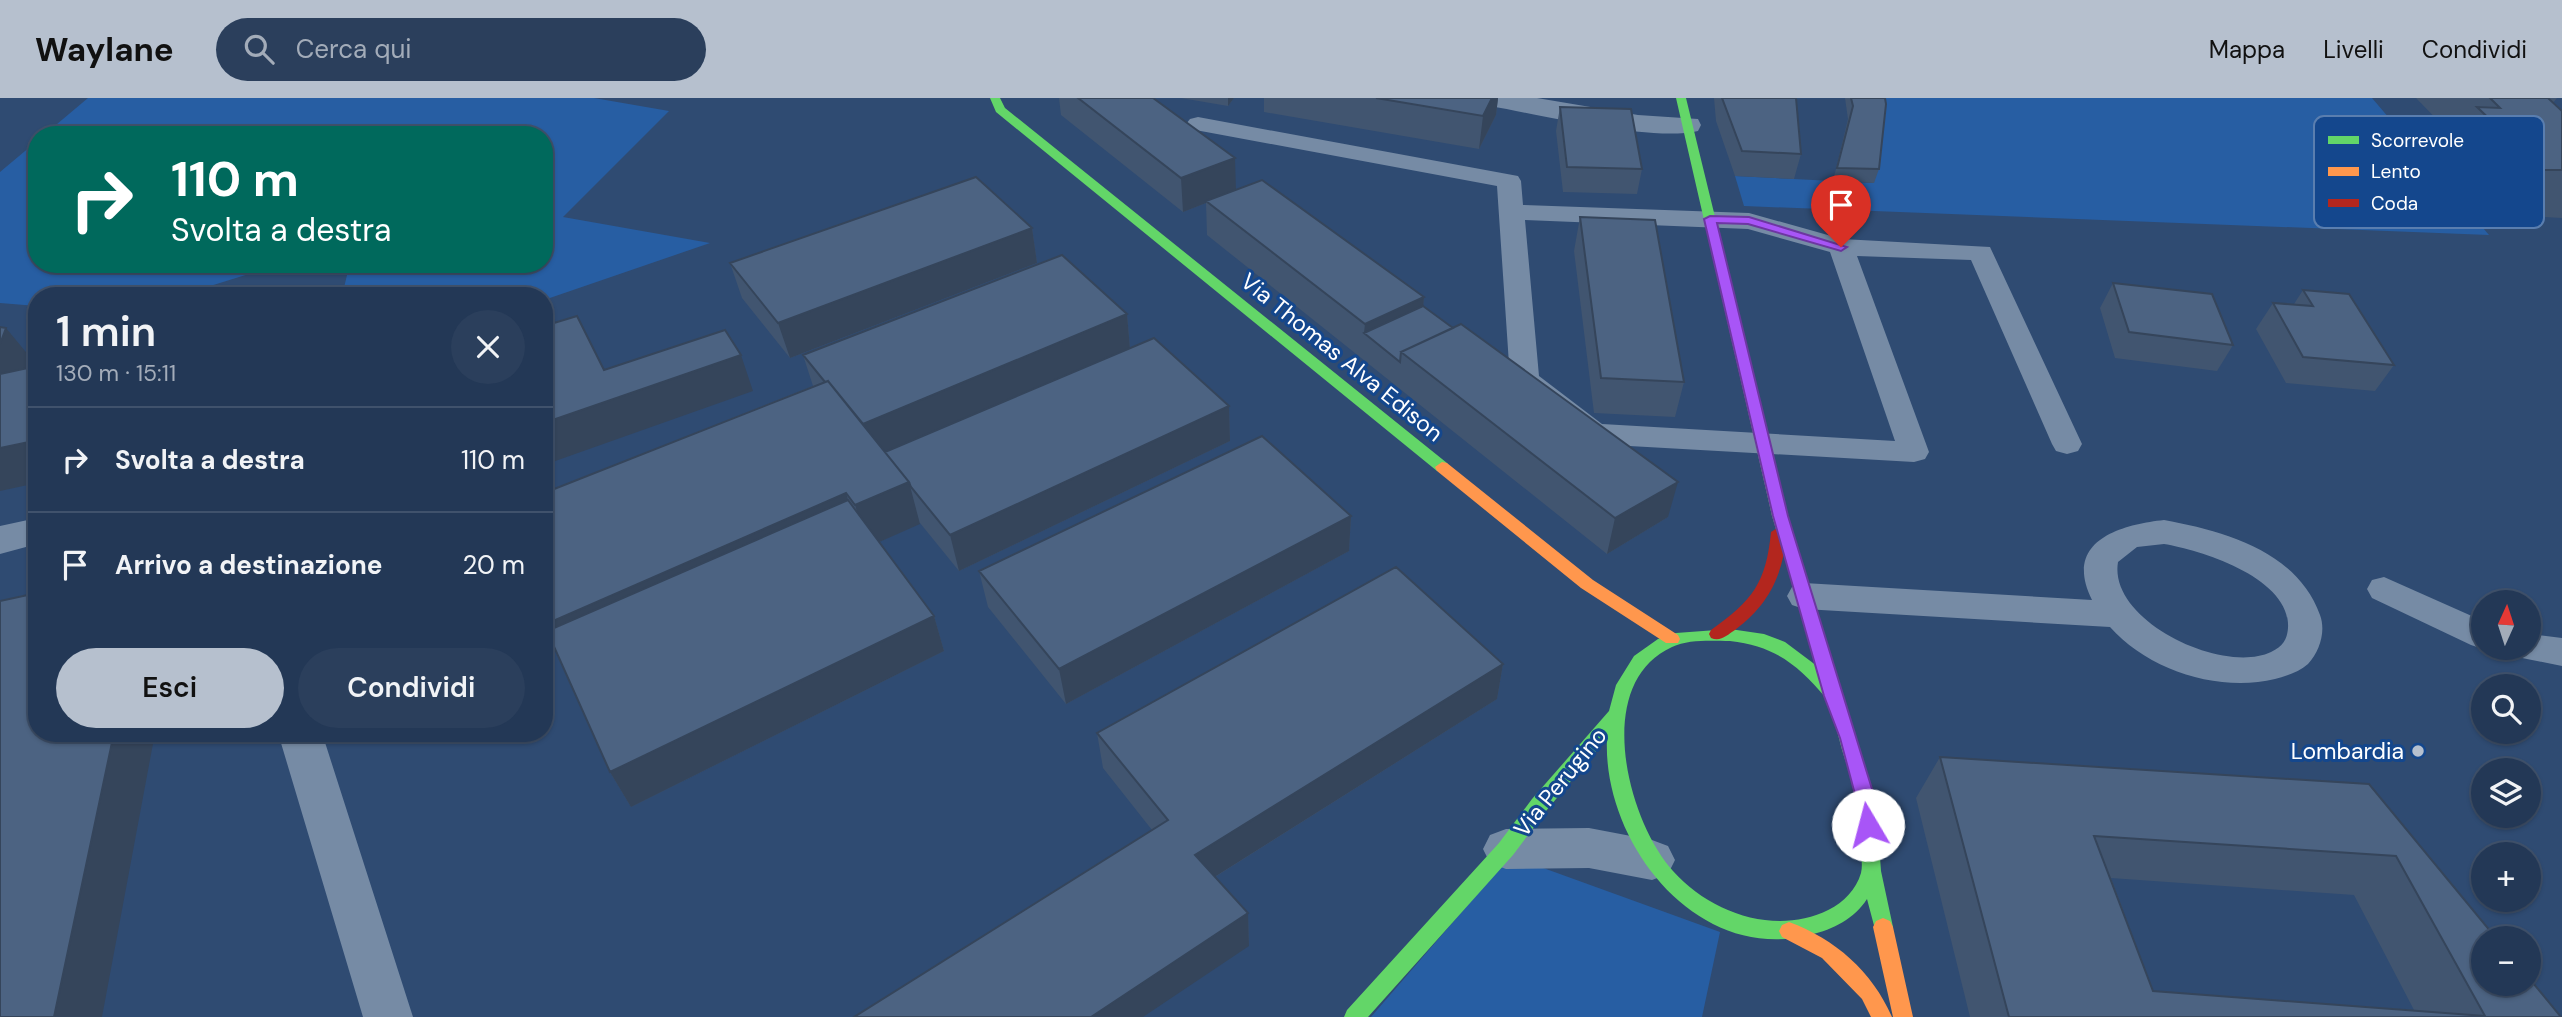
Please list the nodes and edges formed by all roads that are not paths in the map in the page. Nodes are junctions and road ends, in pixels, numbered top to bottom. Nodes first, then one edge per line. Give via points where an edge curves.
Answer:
1 (995, 98) edge
2 (1490, 98) edge
3 (1681, 98) edge
4 (1198, 124) dead end
5 (1688, 125) junction
6 (1511, 212) junction
7 (1710, 219) junction
8 (1841, 247) junction
9 (1763, 444) junction
10 (2067, 444) dead end
11 (1780, 516) junction
12 (28, 533) edge
13 (0, 540) edge
14 (2384, 589) dead end
15 (1804, 596) junction
16 (2117, 614) junction
17 (2471, 630) edge
18 (1717, 634) junction
19 (1672, 639) junction
20 (2541, 649) edge
21 (2562, 652) edge
22 (1833, 696) junction
23 (1615, 716) junction
24 (302, 742) edge
25 (1506, 849) junction
26 (1652, 860) junction
27 (1871, 871) junction
28 (1789, 931) junction
29 (388, 1017) edge
30 (1354, 1017) edge
31 (1882, 1017) edge
32 (1903, 1017) edge

1 - 19 street, Via Thomas Alva Edison via 1000,110 1018,125 1587,584
2 - 5 street via 1638,123
3 - 5 street
4 - 6 lane via 1508,181
5 - 7 street
6 - 7 lane
6 - 9 lane via 1525,379 1594,434
7 - 8 lane via 1749,221
7 - 9 street
8 - 9 lane via 1914,452
8 - 10 lane via 1981,253
9 - 11 street
11 - 15 street
11 - 18 street via 1777,565 1770,589 1752,611
12 - 13 street
14 - 17 lane
15 - 16 lane
15 - 22 street
16 - 16 lane via 2143,637 2173,654 2210,667 2246,671 2277,667 2300,652 2307,632 2301,608 2264,568 2232,549 2164,532 2135,535 2109,549 2099,567 2102,589
18 - 19 street
18 - 22 street via 1748,636 1784,648 1807,664
19 - 23 street via 1643,658 1625,685
20 - 21 lane
22 - 27 street via 1867,802
23 - 25 street, Via Perugino
23 - 26 street via 1619,766
24 - 29 street
25 - 26 street, Via Perugino via 1589,848
25 - 30 street, Via Perugino
26 - 28 street via 1683,895 1713,914 1754,927
27 - 28 street via 1857,902 1826,922
27 - 32 street
28 - 31 street via 1829,951 1869,992

